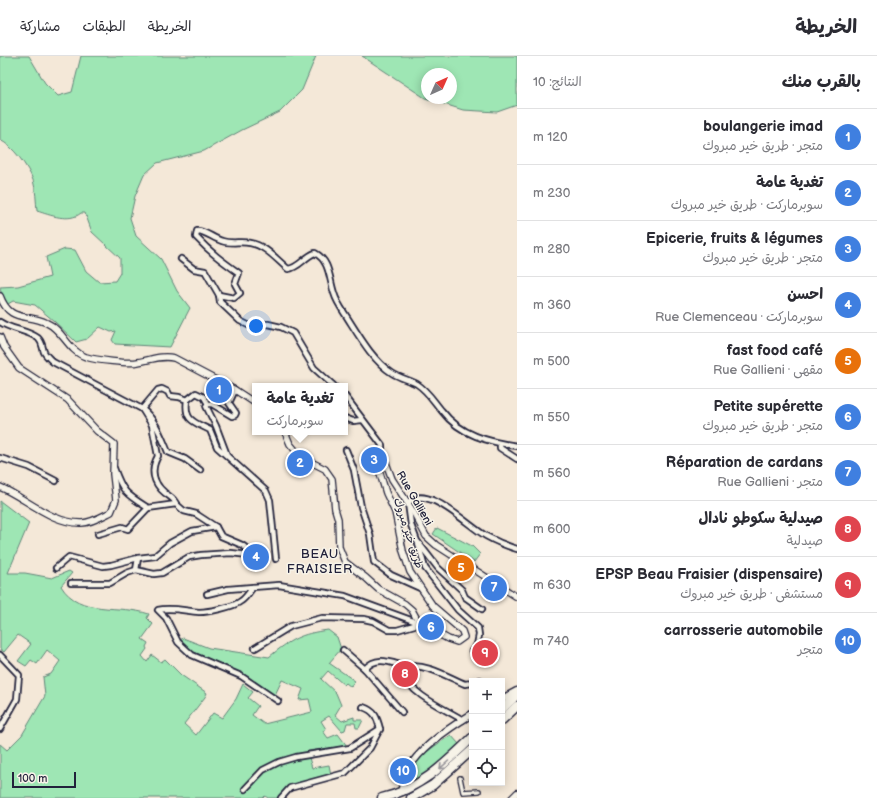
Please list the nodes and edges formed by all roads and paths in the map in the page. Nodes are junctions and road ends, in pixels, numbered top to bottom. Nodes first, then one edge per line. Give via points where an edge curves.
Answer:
1 (181, 259) dead end
2 (0, 296) edge
3 (219, 296) junction
4 (0, 322) edge
5 (0, 337) edge
6 (331, 383) edge
7 (236, 390) junction
8 (187, 400) junction
9 (348, 400) edge
10 (252, 401) edge
11 (207, 405) junction
12 (142, 409) junction
13 (348, 419) edge
14 (362, 420) junction
15 (286, 435) edge
16 (500, 444) junction
17 (517, 446) edge
18 (346, 450) dead end
19 (382, 452) junction
20 (227, 455) junction
21 (0, 458) edge
22 (517, 459) edge
23 (113, 466) junction
24 (200, 470) dead end
25 (56, 481) dead end
26 (0, 487) edge
27 (408, 503) junction
28 (176, 504) junction
29 (148, 508) junction
30 (216, 527) junction
31 (98, 534) dead end
32 (417, 541) junction
33 (517, 549) edge
34 (138, 558) junction
35 (276, 558) dead end
36 (56, 568) dead end
37 (136, 570) junction
38 (71, 583) dead end
39 (253, 587) junction
40 (420, 588) junction
41 (206, 594) dead end
42 (517, 597) edge
43 (482, 608) dead end
44 (419, 623) junction
45 (255, 648) dead end
46 (343, 650) dead end
47 (472, 651) dead end
48 (0, 655) edge
49 (407, 667) junction
50 (365, 669) junction
51 (469, 683) edge
52 (517, 691) edge
53 (517, 695) edge
54 (505, 697) edge
55 (278, 701) dead end
56 (505, 706) edge
57 (517, 706) edge
58 (363, 707) dead end
59 (402, 712) dead end
60 (469, 716) edge
61 (505, 717) edge
62 (463, 720) junction
63 (0, 729) edge
64 (380, 729) junction
65 (469, 741) edge
66 (469, 753) edge
67 (460, 778) dead end
68 (245, 789) dead end
69 (402, 792) junction
70 (479, 792) dead end
71 (517, 793) edge
72 (281, 798) edge
73 (382, 798) edge
74 (411, 798) edge
75 (512, 798) edge

1 - 3 street via 194,269 205,271
2 - 7 street via 10,314 48,323 72,349 86,357 127,362 164,356 174,358
3 - 6 street via 220,302 240,321 250,326 268,324 293,333 314,368
3 - 16 street via 234,298 240,293 236,284 239,273 211,253 196,237 197,231 203,231 223,242 249,242 259,245 288,269 294,268 307,256 315,253 321,257 328,269 334,294 346,315 384,367 417,384 429,394 451,422 462,430
4 - 12 street via 39,339 45,353 53,362
5 - 23 street via 19,368 68,400 97,430 111,440 115,448
7 - 10 street
7 - 11 street via 230,403 236,412 235,415
8 - 11 street via 196,393 204,397
8 - 12 street via 170,396 162,389
8 - 20 street via 185,411 189,418 210,430 217,447
9 - 14 street, Rue Gallieni
11 - 20 street
12 - 24 street via 150,415 168,452 185,459
12 - 28 street via 152,425 158,456 152,473 160,488
13 - 14 street
14 - 19 street, Rue Gallieni via 382,446
15 - 44 street, طريق خير مبروك via 290,444 302,457 325,469 332,479 339,547 345,562 378,589 405,604 412,610
16 - 17 street
16 - 22 street via 500,448
18 - 40 street via 354,470 361,507 370,534 374,562 391,575
19 - 27 street, Rue Gallieni via 392,479
19 - 40 street, طريق خير مبروك via 376,456 379,472 395,512 406,562
20 - 35 street via 266,491 270,500
21 - 25 street via 29,467
23 - 26 street via 116,500 111,512 84,524 50,515
23 - 29 street via 121,488
27 - 32 street via 411,525
27 - 33 street via 416,497 426,497 439,502 486,536
27 - 42 street, Rue Gallieni via 422,530 431,541
28 - 29 street
28 - 30 street via 184,511 196,514
29 - 31 street via 128,529 122,527
30 - 34 street via 192,531 170,543 155,556
30 - 37 street via 221,536 242,545 257,556 231,553 201,555 189,557 162,573
32 - 43 street via 438,568 462,590 465,597
32 - 47 street via 424,568 458,610 478,628 477,645
34 - 36 street via 103,566 70,557
34 - 37 street
37 - 38 street via 110,583
39 - 41 street
39 - 44 street via 279,585 345,596
39 - 55 street via 236,605 199,612 180,609 158,611 166,618 178,642 188,652 241,676
40 - 44 street, طريق خير مبروك via 433,606 462,631 464,637 457,642
44 - 45 street via 389,630 364,619 322,618 291,626
46 - 50 street
48 - 63 street via 19,675 17,699
49 - 50 street via 377,660
49 - 51 street via 422,667
49 - 62 street via 404,675 409,685
50 - 59 street
52 - 54 main road
53 - 56 highway
57 - 61 highway
58 - 64 street via 376,715
60 - 62 main road
62 - 69 main road via 425,749 412,763 401,783
64 - 68 street via 350,748 279,762 263,770
64 - 72 street via 370,748 345,774 290,788
65 -> 69 highway via 429,777
66 - 74 highway via 433,785
67 - 70 street via 463,792
69 - 73 highway
71 - 75 street

